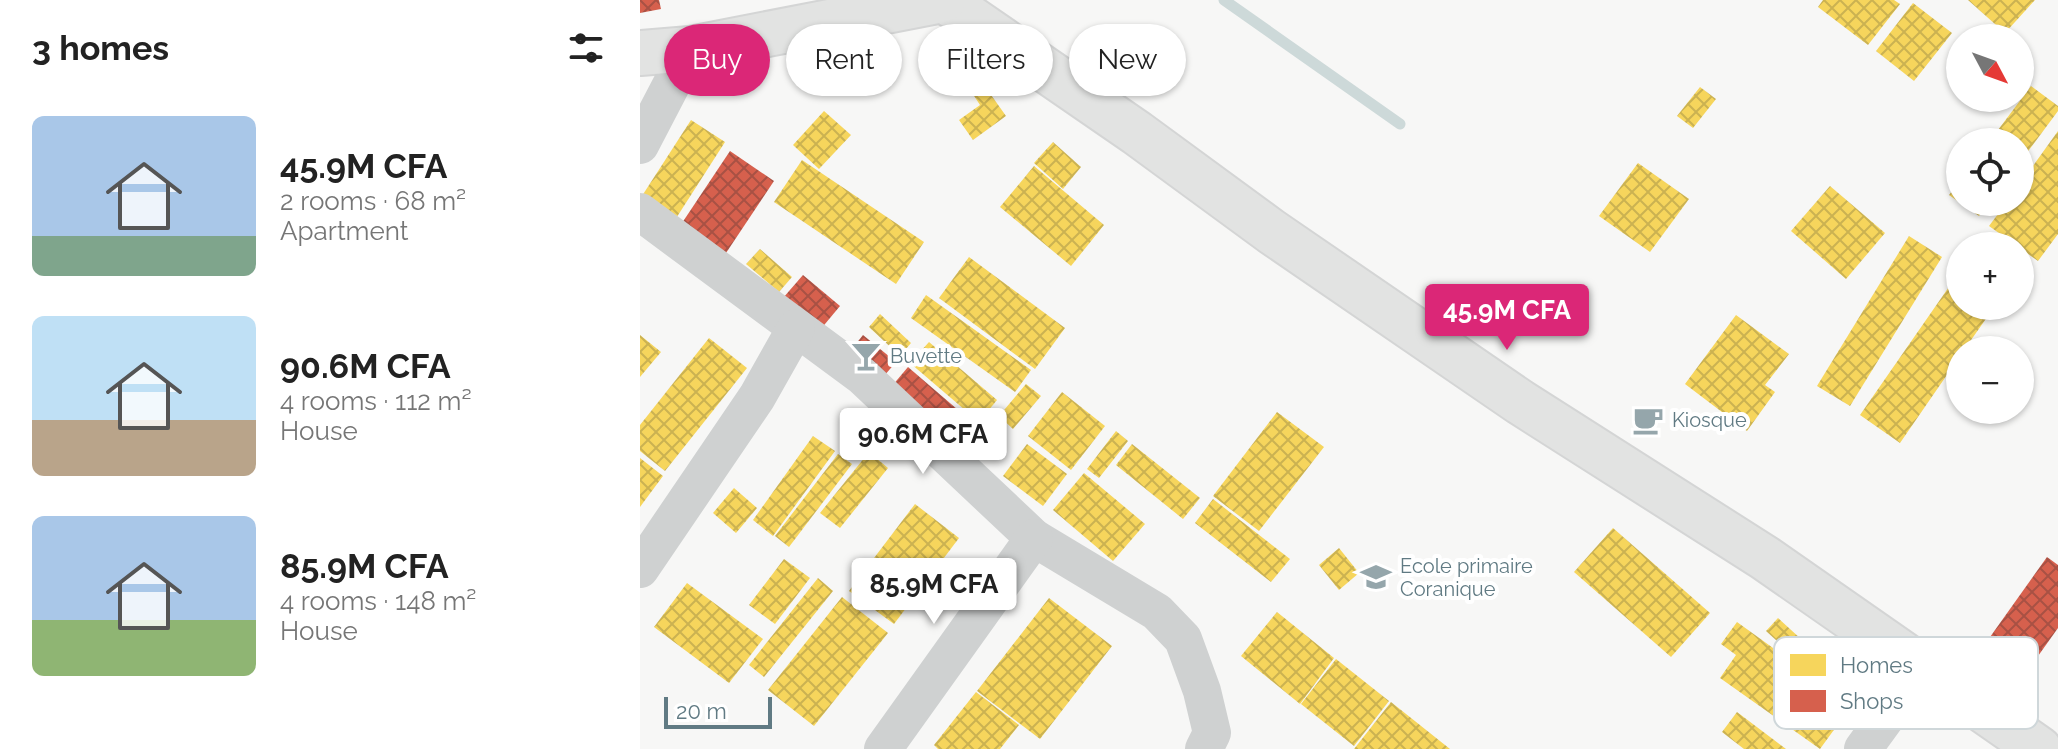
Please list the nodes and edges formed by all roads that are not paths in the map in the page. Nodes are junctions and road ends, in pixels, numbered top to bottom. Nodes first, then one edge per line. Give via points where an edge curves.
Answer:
1 (944, 0) edge
2 (770, 34) edge
3 (664, 51) edge
4 (640, 53) edge
5 (666, 96) edge
6 (640, 145) edge
7 (640, 212) edge
8 (796, 328) junction
9 (1034, 538) junction
10 (640, 569) edge
11 (1878, 637) edge
12 (1878, 729) edge
13 (2010, 729) edge
14 (883, 749) edge
15 (1204, 749) edge
16 (1863, 749) edge
17 (2039, 749) edge

1 - 2 main road
1 - 11 main road via 1507,393 1765,558
3 - 4 main road
5 - 6 street
7 - 8 street
8 - 9 street via 870,383
8 - 10 street via 757,397
9 - 14 street
9 - 15 street via 1157,612 1183,639 1212,733
12 - 16 street
13 - 17 main road

